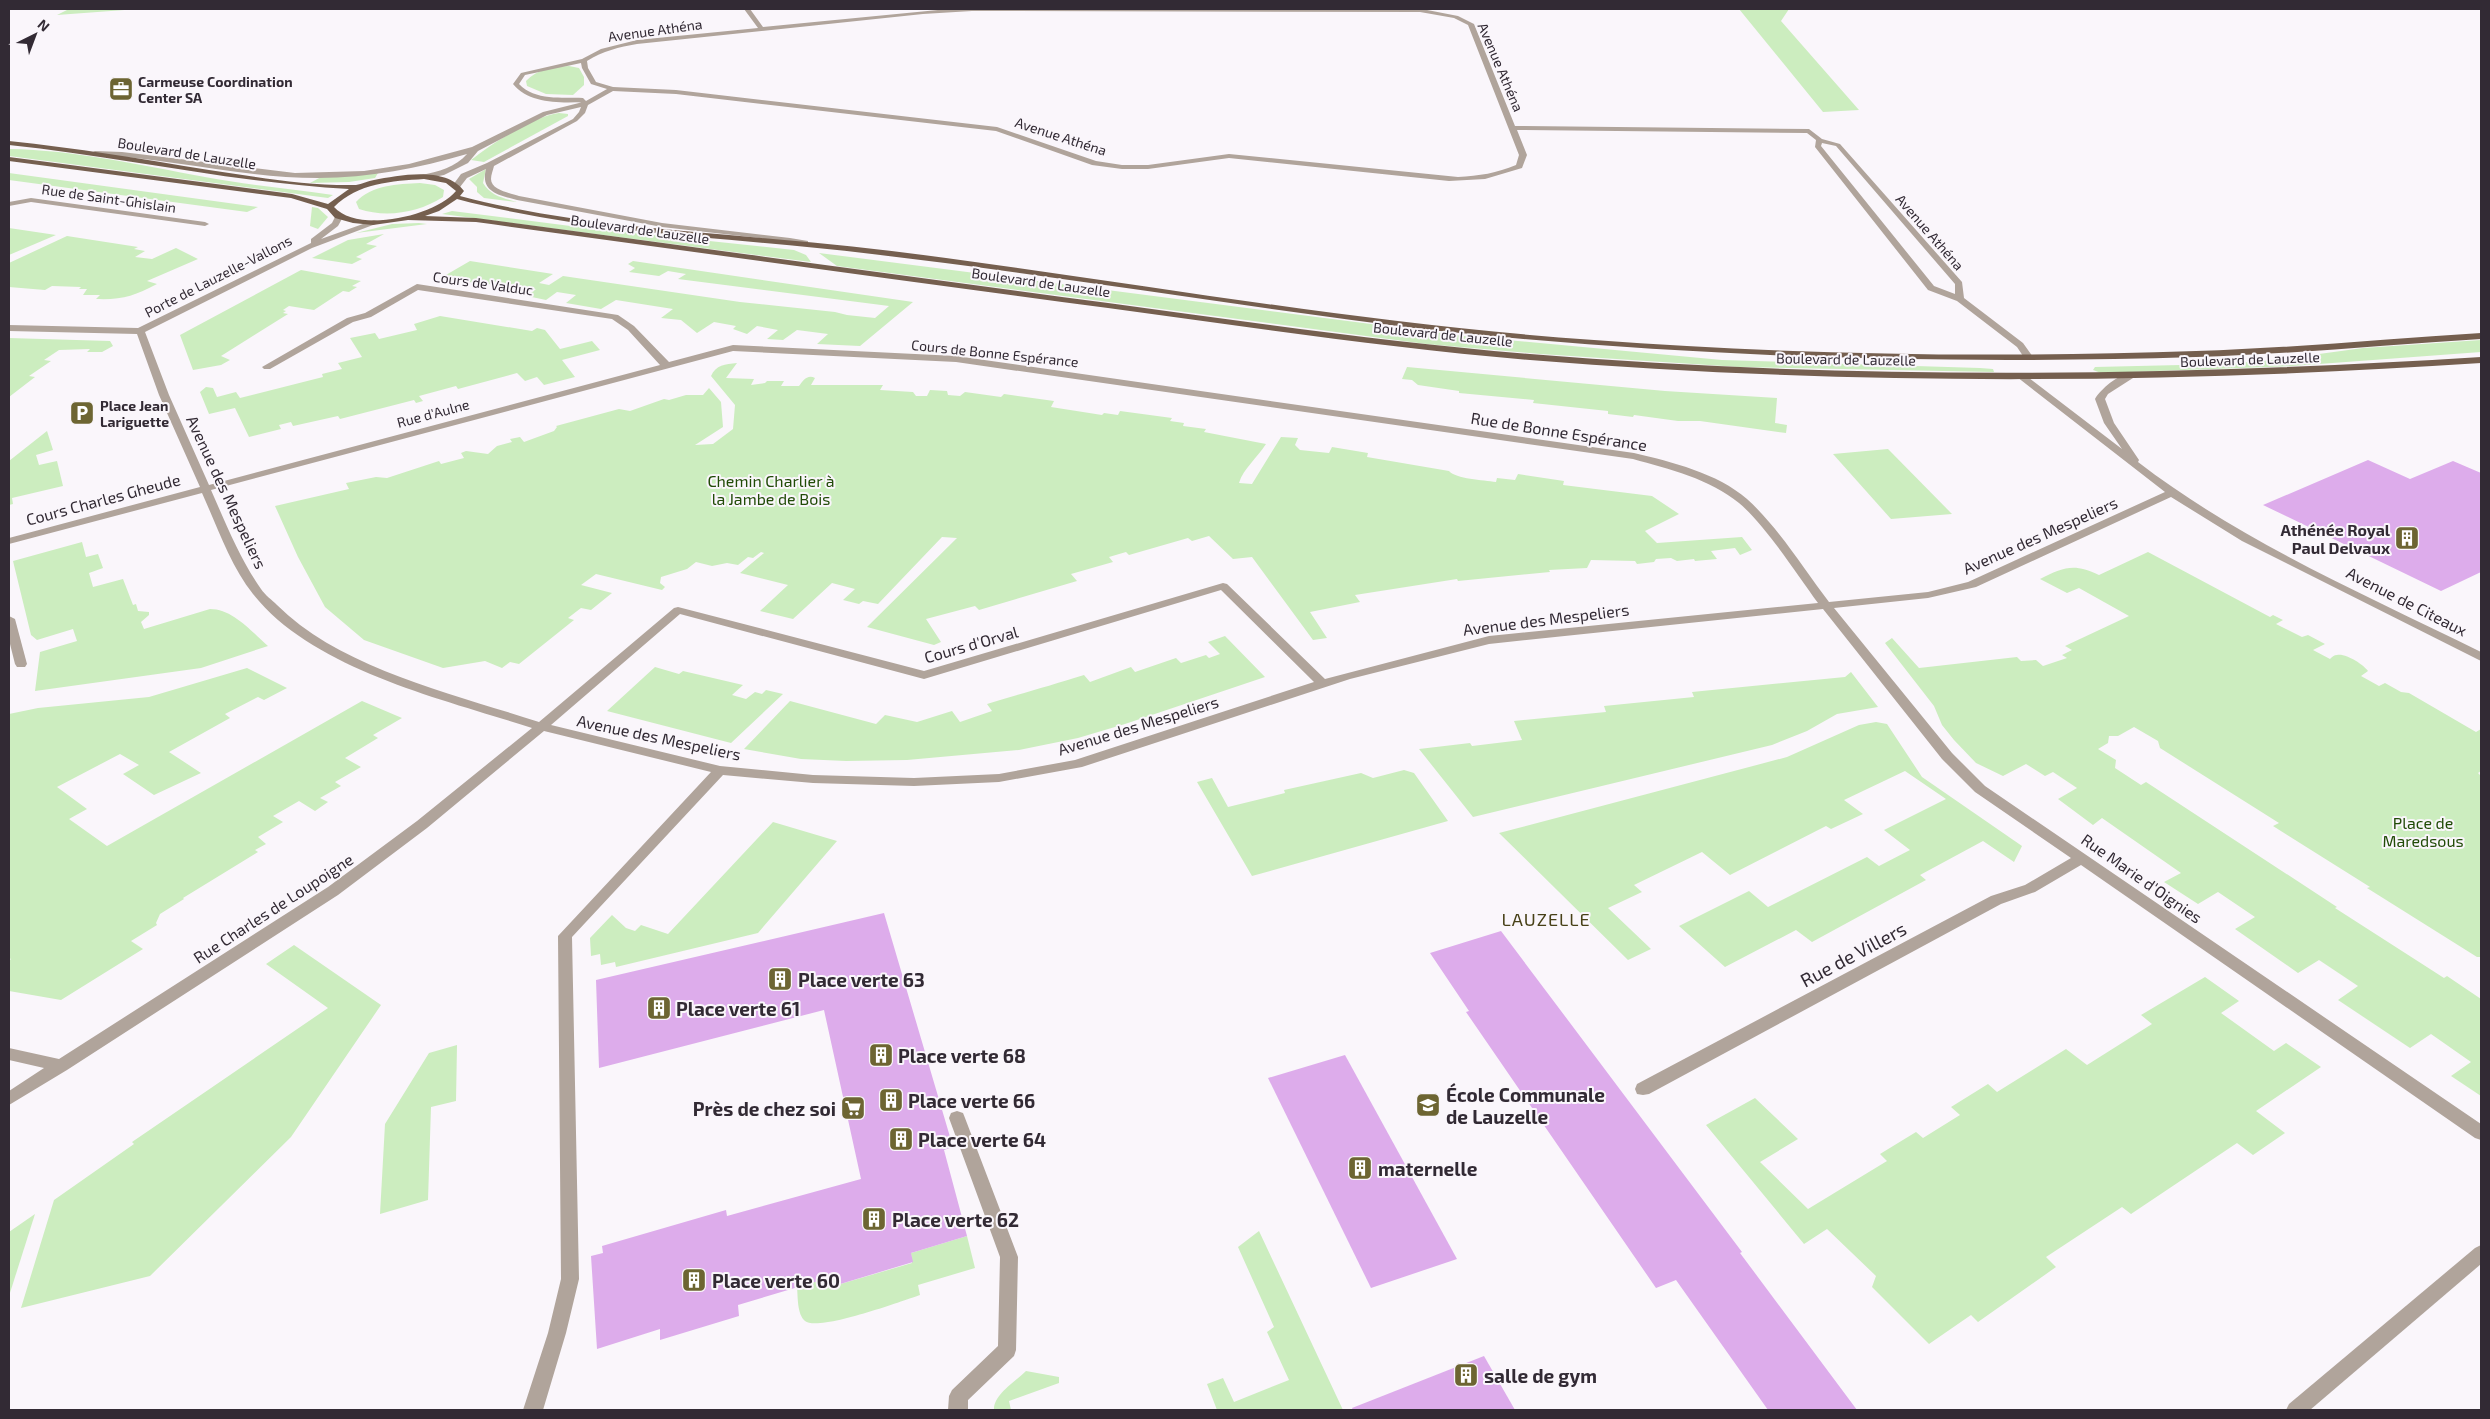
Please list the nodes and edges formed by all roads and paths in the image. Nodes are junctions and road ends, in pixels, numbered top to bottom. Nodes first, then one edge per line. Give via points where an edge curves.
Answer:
1 (747, 9) edge
2 (762, 29) junction
3 (584, 60) junction
4 (612, 90) junction
5 (593, 100) junction
6 (585, 104) junction
7 (1513, 128) junction
8 (1820, 140) junction
9 (9, 143) edge
10 (475, 148) junction
11 (95, 153) junction
12 (9, 159) edge
13 (490, 165) junction
14 (424, 177) junction
15 (457, 185) junction
16 (361, 187) junction
17 (457, 197) junction
18 (9, 204) edge
19 (330, 207) junction
20 (339, 217) junction
21 (408, 218) junction
22 (377, 222) junction
23 (205, 224) dead end
24 (804, 243) junction
25 (309, 246) junction
26 (1960, 299) junction
27 (9, 328) edge
28 (140, 331) junction
29 (2481, 336) edge
30 (2028, 357) junction
31 (2060, 357) junction
32 (2481, 360) edge
33 (666, 365) junction
34 (267, 367) dead end
35 (2130, 376) junction
36 (2022, 377) junction
37 (1290, 408) joint
38 (2139, 466) junction
39 (206, 488) junction
40 (2172, 493) junction
41 (9, 541) edge
42 (1826, 605) junction
43 (9, 619) edge
44 (2481, 657) edge
45 (20, 664) dead end
46 (1323, 684) junction
47 (542, 727) junction
48 (720, 770) junction
49 (2082, 858) junction
50 (9, 1054) edge
51 (61, 1066) junction
52 (1643, 1089) dead end
53 (9, 1099) edge
54 (957, 1118) dead end
55 (2481, 1133) edge
56 (2481, 1253) edge
57 (533, 1410) edge
58 (958, 1410) edge
59 (2296, 1410) edge

1 - 2 street
2 - 3 street, Avenue Athéna via 620,45 594,53
2 - 7 street, Avenue Athéna via 972,9 1439,12 1471,24
3 - 4 street, Avenue Athéna via 593,83
3 - 5 street via 523,74 516,84 520,90 533,95
4 - 5 street, Avenue Athéna
4 - 7 street, Avenue Athéna via 676,92 997,129 1095,164 1122,167 1148,167 1229,156 1449,179 1478,179 1503,174 1519,166 1523,155
5 - 6 street, Avenue Athéna
6 - 10 street, Avenue Athéna via 545,113
6 - 13 street, Avenue Athéna via 576,120
7 - 8 street, Avenue Athéna via 1809,131
8 - 26 street, Avenue Athéna via 1838,145 1959,284
8 - 26 street, Avenue Athéna via 1817,146 1931,288
9 - 11 main road, Boulevard de Lauzelle
10 - 11 street via 448,158 387,171 297,175
10 - 14 street, Avenue Athéna via 465,161
11 - 16 main road, Boulevard de Lauzelle via 232,175
12 - 19 main road, Boulevard de Lauzelle via 292,196
13 - 15 street, Avenue Athéna via 464,176
13 - 24 street via 488,184 516,198 637,221 775,236
14 - 15 main road
14 - 16 main road via 393,179
15 - 17 main road via 460,191
16 - 19 main road via 338,197
17 - 21 main road via 439,209
17 - 24 main road, Boulevard de Lauzelle via 582,222
18 - 23 street, Rue de Saint-Ghislain via 31,200
19 - 20 main road via 332,213
20 - 22 main road
20 - 25 street, Porte de Lauzelle-Vallons
21 - 22 main road
21 - 36 main road, Boulevard de Lauzelle via 476,220 1457,350 1691,368
22 - 25 street, Porte de Lauzelle-Vallons
24 - 30 main road, Boulevard de Lauzelle via 1119,284 1291,311 1511,336 1738,351
25 - 28 street, Porte de Lauzelle-Vallons
26 - 30 street via 2020,345
27 - 28 street
28 - 39 street, Avenue des Mespeliers
29 - 31 main road, Boulevard de Lauzelle via 2198,354
30 - 31 main road, Boulevard de Lauzelle
31 - 36 main road via 2036,364
32 - 35 main road, Boulevard de Lauzelle via 2334,371
33 - 34 street, Cours de Valduc via 631,328 615,317 417,287
33 - 37 street, Cours de Bonne Espérance via 733,348 956,359
33 - 39 street, Rue d'Aulne
35 - 36 main road, Boulevard de Lauzelle
35 - 38 street, Avenue de Citeaux via 2104,392 2100,399 2108,422
36 - 38 street, Avenue de Citeaux
37 - 42 street, Rue de Bonne Espérance via 1634,456 1678,468 1718,485 1743,501
38 - 40 street, Avenue de Citeaux
39 - 41 street, Cours Charles Gheude
39 - 47 street, Avenue des Mespeliers via 235,555 257,592 289,624 328,649 389,677
40 - 42 street, Avenue des Mespeliers via 1972,585 1919,596
40 - 44 street, Avenue de Citeaux via 2246,539
42 - 46 street, Avenue des Mespeliers via 1489,640
42 - 49 street, Rue Marie d'Oignies via 1961,772 1980,789
43 - 45 street
46 - 47 street, Cours d'Orval via 1223,586 924,675 678,610
46 - 48 street, Avenue des Mespeliers via 1077,764 999,778 914,782 813,779
47 - 48 street, Avenue des Mespeliers
47 - 51 street, Rue Charles de Loupoigne via 334,891
48 - 57 street via 565,936 570,1279
49 - 52 street, Rue de Villers via 2012,897 1996,900
49 - 55 street, Rue Marie d'Oignies
50 - 51 street
51 - 53 street, Rue Charles de Loupoigne
54 - 58 street via 1009,1256 1007,1350 959,1396
56 - 59 street

